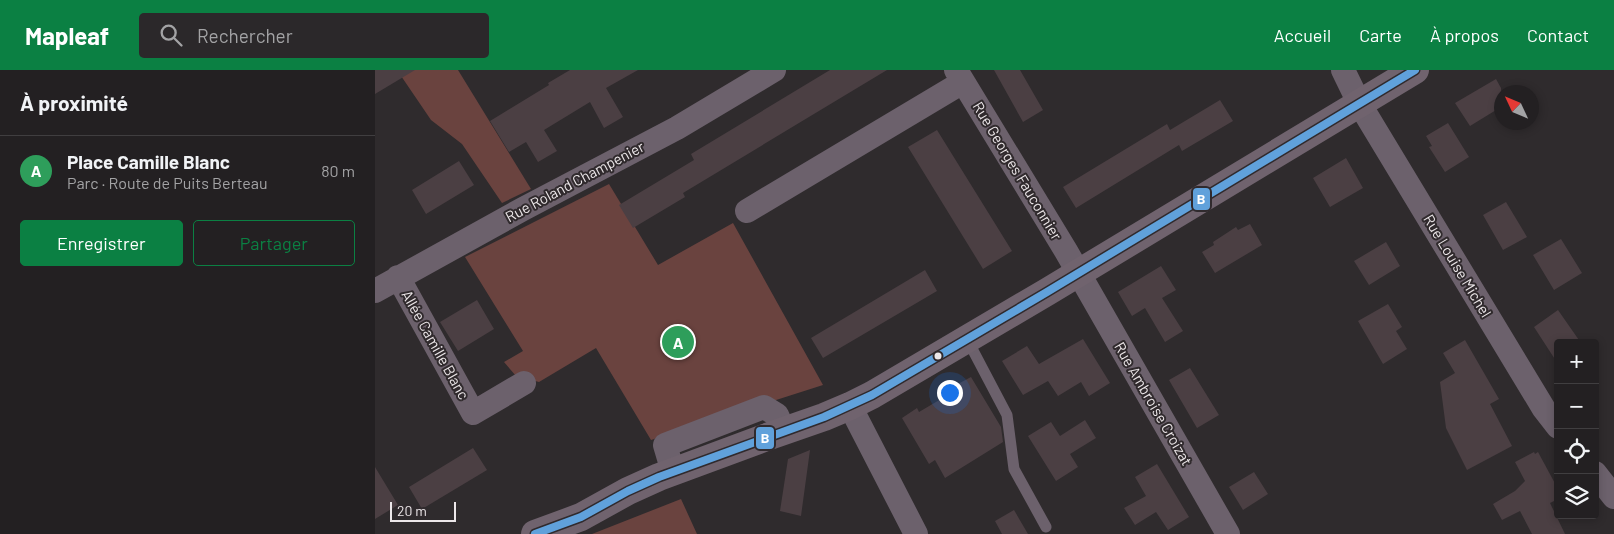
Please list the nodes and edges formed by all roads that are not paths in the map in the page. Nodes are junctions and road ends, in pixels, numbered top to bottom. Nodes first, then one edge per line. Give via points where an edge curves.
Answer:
1 (774, 70) edge
2 (1343, 70) edge
3 (1415, 70) edge
4 (960, 76) edge
5 (1359, 103) junction
6 (747, 212) dead end
7 (1078, 273) junction
8 (398, 277) junction
9 (375, 291) edge
10 (967, 339) junction
11 (524, 383) dead end
12 (851, 406) junction
13 (1554, 422) edge
14 (1596, 474) edge
15 (1614, 496) edge
16 (1046, 527) dead end
17 (535, 534) edge
18 (916, 534) edge
19 (1228, 534) edge

1 - 8 street, Rue Roland Champenier via 677,128
2 - 5 street, Rue Louise Michel
3 - 5 street
4 - 6 street
4 - 7 street, Rue Georges Fauconnier
5 - 7 street
5 - 13 street, Rue Louise Michel
7 - 10 street
7 - 19 street, Rue Ambroise Croizat
8 - 9 street, Rue Roland Champenier
8 - 11 street, Allée Camille Blanc via 473,413
10 - 12 street
10 - 16 lane via 1007,416 1014,469
12 - 17 street via 673,472 628,491 581,517
12 - 18 street
14 - 15 street

